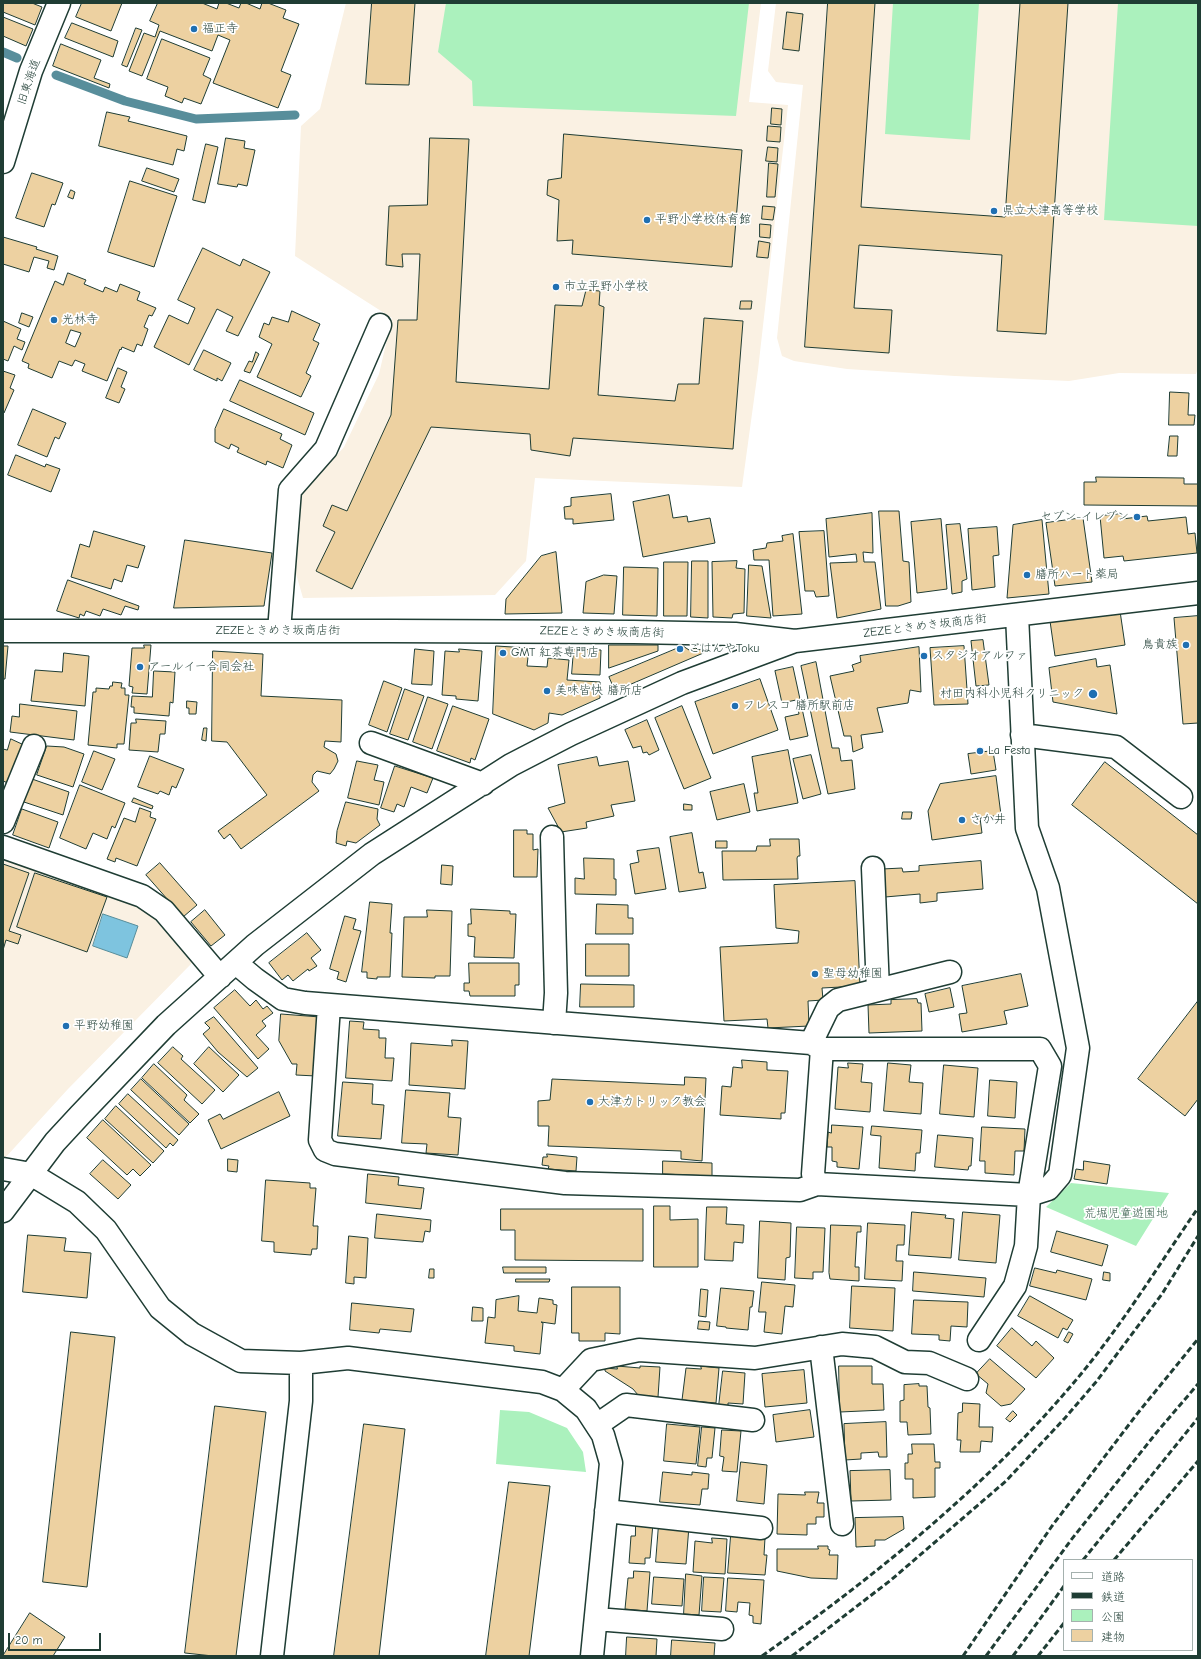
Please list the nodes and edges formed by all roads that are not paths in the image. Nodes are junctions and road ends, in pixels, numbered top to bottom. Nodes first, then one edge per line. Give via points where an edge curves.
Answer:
1 (59, 3) edge
2 (3, 162) edge
3 (380, 325) dead end
4 (1198, 593) edge
5 (1017, 615) junction
6 (3, 631) edge
7 (279, 631) junction
8 (795, 641) junction
9 (1022, 735) junction
10 (371, 743) dead end
11 (34, 746) dead end
12 (483, 784) junction
13 (1181, 797) dead end
14 (3, 822) edge
15 (552, 837) dead end
16 (3, 847) edge
17 (873, 868) dead end
18 (228, 970) junction
19 (950, 972) dead end
20 (878, 990) junction
21 (329, 1006) junction
22 (554, 1023) junction
23 (817, 1046) junction
24 (3, 1169) edge
25 (31, 1174) junction
26 (817, 1184) junction
27 (1029, 1195) junction
28 (3, 1211) edge
29 (979, 1340) dead end
30 (821, 1347) junction
31 (301, 1363) junction
32 (967, 1379) dead end
33 (563, 1390) junction
34 (753, 1420) dead end
35 (597, 1425) junction
36 (606, 1511) junction
37 (842, 1524) dead end
38 (761, 1528) dead end
39 (596, 1619) junction
40 (722, 1629) dead end
41 (272, 1656) edge
42 (592, 1656) edge

1 - 2 street, 旧東海道 via 31,71
3 - 7 street via 326,449 290,490
4 - 5 street, ZEZEときめき坂商店街
5 - 8 street, ZEZEときめき坂商店街
5 - 9 street
6 - 7 street, ZEZEときめき坂商店街
7 - 8 street, ZEZEときめき坂商店街 via 735,634
8 - 12 street via 682,683 571,734
9 - 13 street via 1116,747
9 - 27 street via 1027,828 1048,888 1078,1048 1060,1175 1048,1189
10 - 12 street
11 - 14 street
12 - 18 street via 372,854
15 - 22 street via 556,993
16 - 18 street via 142,896 164,911
17 - 20 street
18 - 21 street via 255,979 283,999
18 - 25 street via 166,1025 80,1114
19 - 20 street
20 - 23 street via 838,1000 828,1008
21 - 22 street
21 - 26 street via 320,1140 325,1150 335,1154 565,1183 800,1190
22 - 23 street
23 - 26 street via 812,1174
23 - 27 street via 1040,1049 1050,1066
24 - 25 street
25 - 28 street
25 - 31 street via 77,1202 106,1230 160,1308 192,1334 241,1361
26 - 27 street
27 - 29 street via 1026,1246 1015,1286
30 - 32 street via 842,1344 875,1347 905,1362 929,1363
30 - 33 street via 755,1358 639,1350 590,1360
30 - 37 street
31 - 33 street via 348,1358 542,1382
31 - 41 street via 301,1401
33 - 35 street via 586,1409
34 - 35 street via 626,1405
35 - 36 street via 603,1435 611,1463
36 - 38 street
36 - 39 street
39 - 40 street
39 - 42 street

